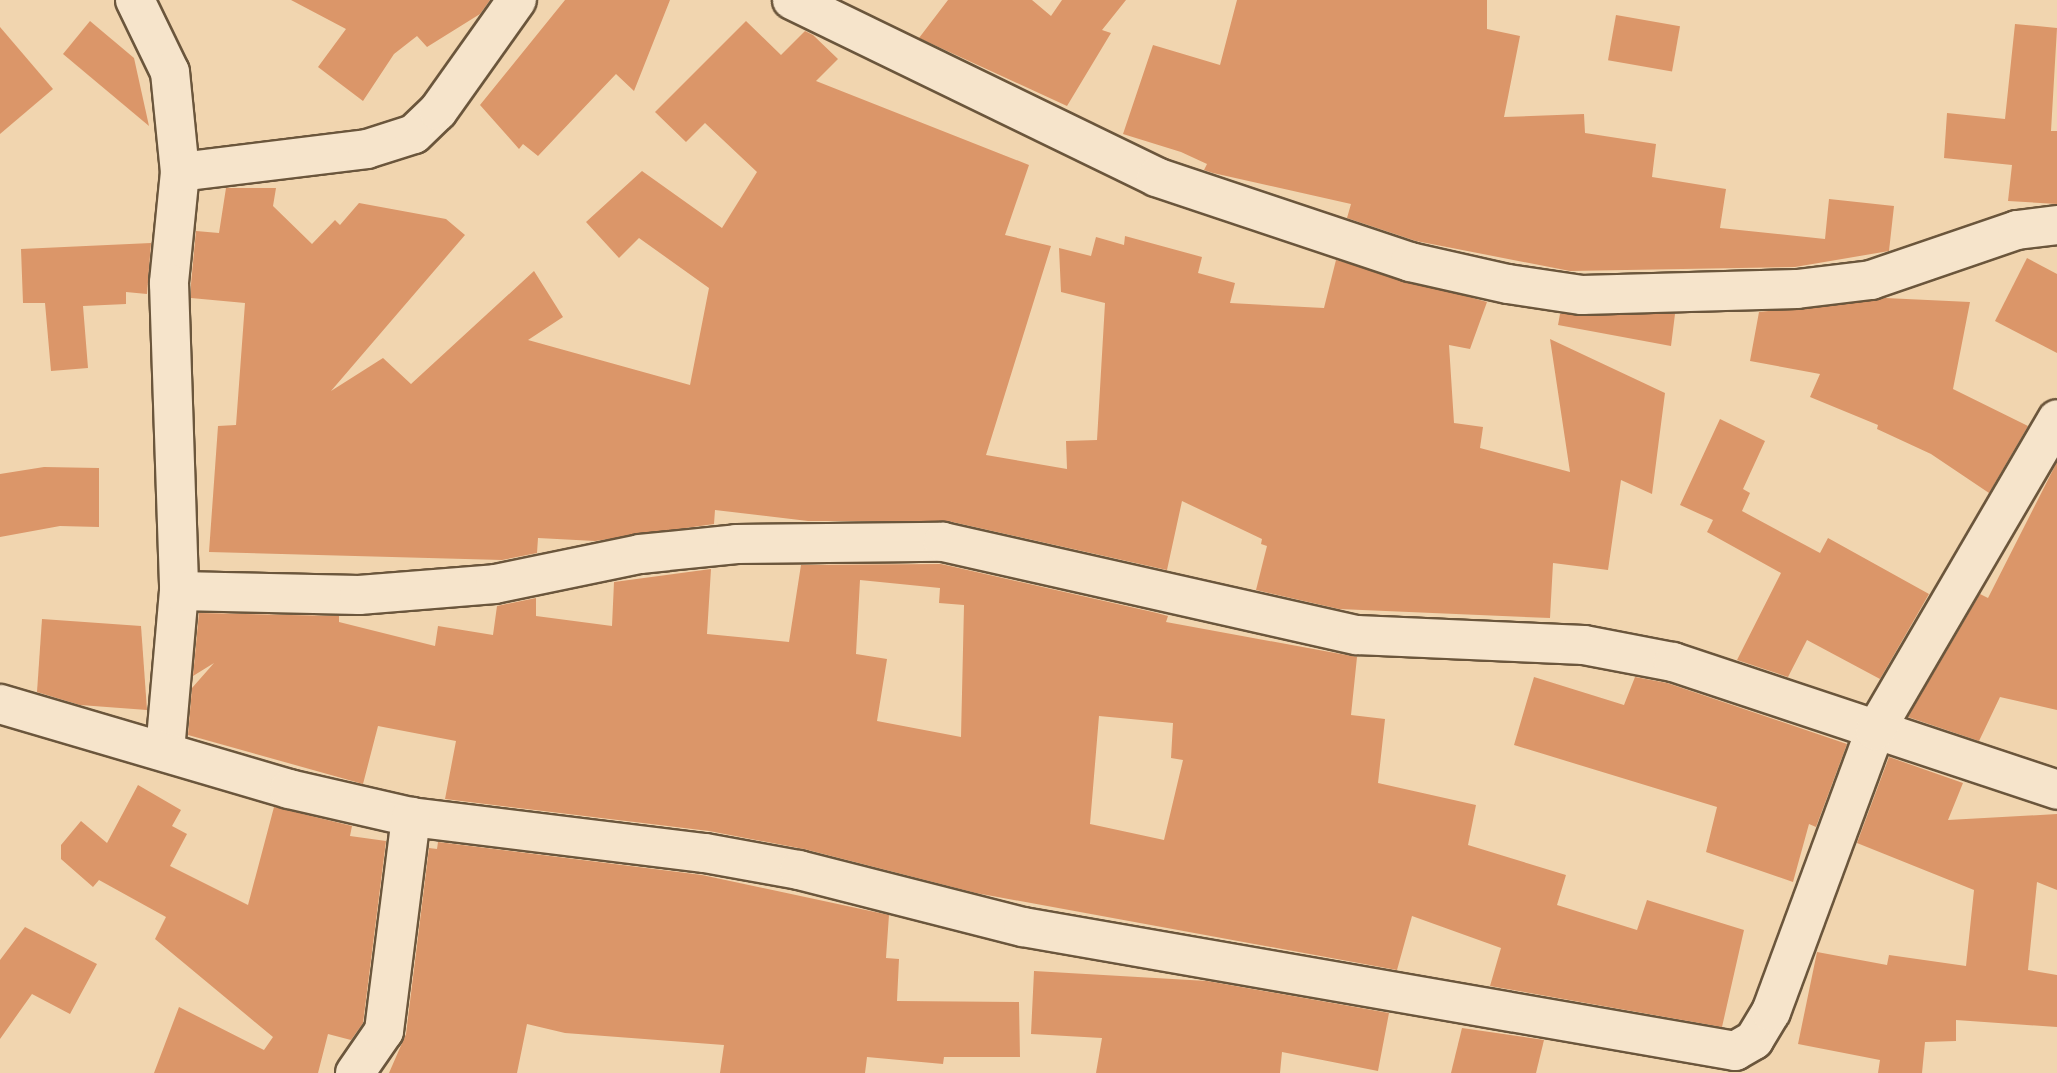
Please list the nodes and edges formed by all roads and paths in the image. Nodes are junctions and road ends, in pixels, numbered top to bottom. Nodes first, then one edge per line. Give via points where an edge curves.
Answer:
1 (135, 0) edge
2 (517, 0) edge
3 (792, 0) edge
4 (180, 172) junction
5 (2057, 225) edge
6 (2057, 419) edge
7 (179, 591) junction
8 (0, 704) edge
9 (1875, 731) junction
10 (165, 750) junction
11 (2057, 790) edge
12 (411, 817) junction
13 (355, 1073) edge

1 - 4 street via 170,72
2 - 4 street via 438,111 414,134 367,149
3 - 5 street via 1156,177 1410,262 1508,284 1582,295 1797,289 1871,280 2017,230
4 - 7 street via 169,283
6 - 9 street
7 - 9 street via 359,595 495,584 640,554 722,545 943,542 1357,635 1622,651 1673,662
7 - 10 street
8 - 10 street
9 - 11 street
9 - 12 street via 1771,1012 1754,1040 1735,1051 1023,927 799,870 705,853
10 - 12 street via 289,789
12 - 13 street via 384,1031

